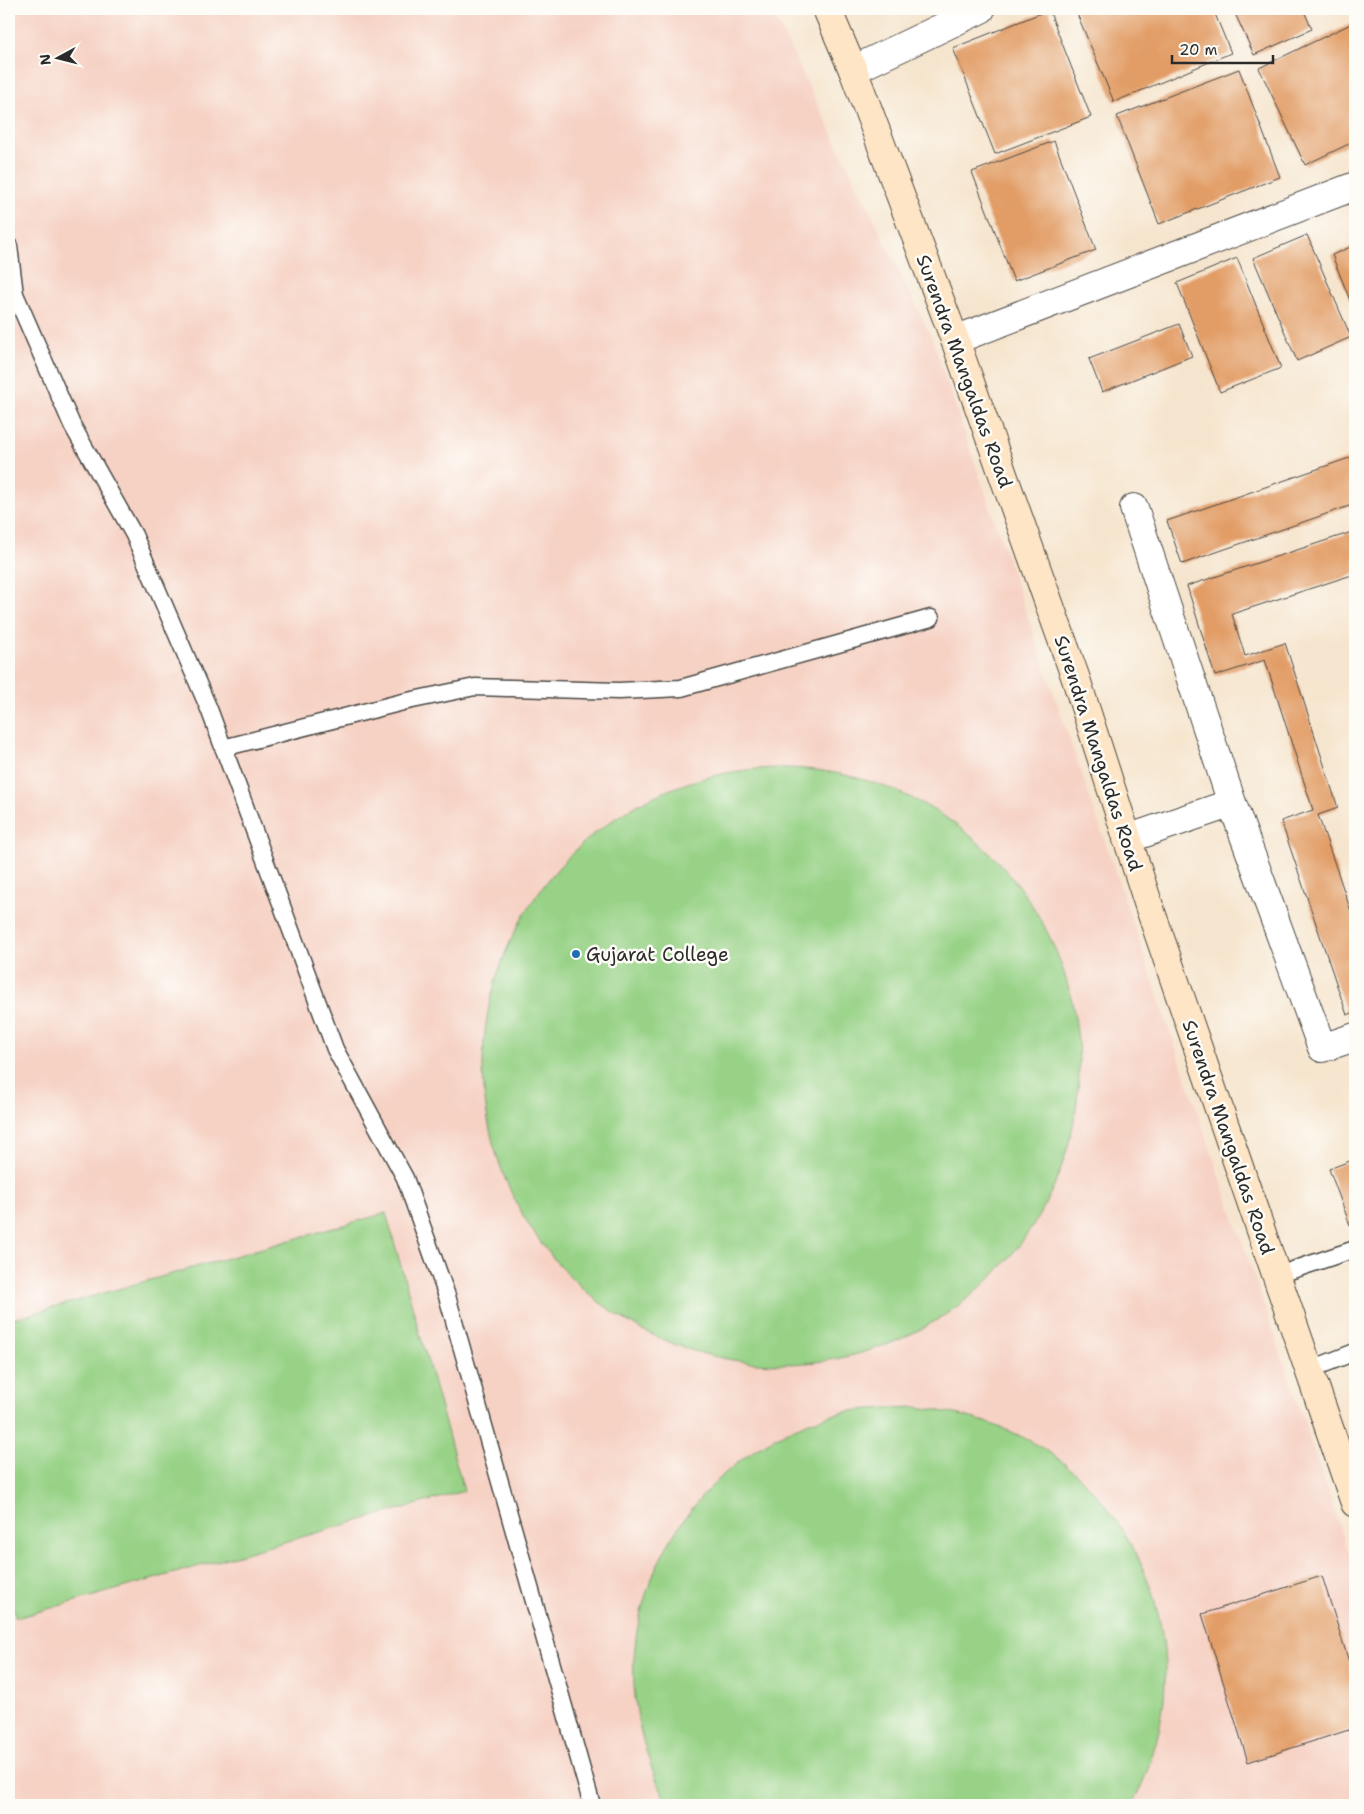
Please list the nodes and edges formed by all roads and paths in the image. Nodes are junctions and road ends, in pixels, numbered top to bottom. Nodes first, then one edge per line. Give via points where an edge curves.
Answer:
1 (827, 9) edge
2 (981, 9) edge
3 (853, 70) junction
4 (1355, 186) edge
5 (9, 246) edge
6 (955, 340) junction
7 (1134, 508) dead end
8 (931, 618) dead end
9 (223, 748) junction
10 (1232, 803) junction
11 (1128, 839) junction
12 (1355, 1037) edge
13 (1355, 1249) edge
14 (1278, 1275) junction
15 (1355, 1352) edge
16 (1309, 1370) junction
17 (1355, 1503) edge
18 (592, 1805) edge

1 - 3 main road, Surendra Mangaldas Road
2 - 3 street
3 - 6 main road, Surendra Mangaldas Road
4 - 6 street
5 - 9 lane via 15,294 72,425 134,535
6 - 11 main road, Surendra Mangaldas Road via 1076,678
7 - 10 street
8 - 9 lane via 681,688 619,692 475,687
9 - 18 lane via 335,1049 405,1178 448,1296
10 - 11 street
10 - 12 street via 1322,1048
11 - 14 main road, Surendra Mangaldas Road
13 - 14 lane
14 - 16 main road, Surendra Mangaldas Road
15 - 16 lane
16 - 17 main road, Surendra Mangaldas Road

